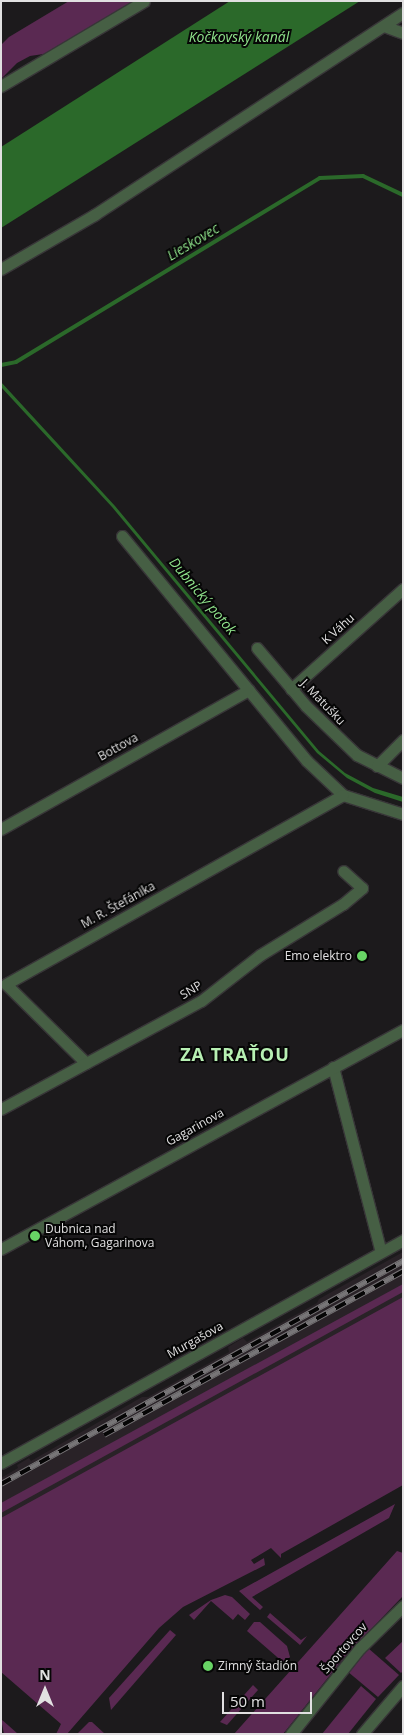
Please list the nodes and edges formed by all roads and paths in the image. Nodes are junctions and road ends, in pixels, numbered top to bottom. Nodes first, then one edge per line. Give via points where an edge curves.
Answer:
1 (144, 1) edge
2 (403, 13) edge
3 (384, 26) junction
4 (403, 33) edge
5 (1, 86) edge
6 (1, 269) edge
7 (122, 536) dead end
8 (403, 589) edge
9 (257, 648) dead end
10 (291, 689) junction
11 (249, 690) junction
12 (403, 740) edge
13 (377, 766) junction
14 (403, 778) edge
15 (343, 795) junction
16 (403, 814) edge
17 (1, 829) edge
18 (344, 871) dead end
19 (4, 981) edge
20 (403, 1030) edge
21 (86, 1063) junction
22 (333, 1067) junction
23 (1, 1109) edge
24 (403, 1240) edge
25 (1, 1249) edge
26 (381, 1252) junction
27 (1, 1463) edge
28 (403, 1606) edge
29 (403, 1686) edge
30 (291, 1734) edge
31 (362, 1734) edge

1 - 5 street
2 - 3 street
3 - 4 street
3 - 6 street via 94,215
7 - 11 street
8 - 10 street, K Váhu
9 - 10 street, J. Matušku
10 - 13 street, J. Matušku via 357,754
11 - 15 street via 307,761
11 - 17 street, Bottova
12 - 13 street
13 - 14 street, J. Matušku
15 - 16 street
15 - 19 street, M. R. Štefánika
18 - 21 street, SNP via 362,888 344,904 260,955 201,1001
19 - 21 street, M. R. Štefánika
20 - 22 street, Gagarinova
21 - 23 street, SNP
22 - 25 street, Gagarinova
22 - 26 street
24 - 26 street, Murgašova
26 - 27 street, Murgašova
28 - 30 street, Športovcov via 360,1648
29 - 31 street

